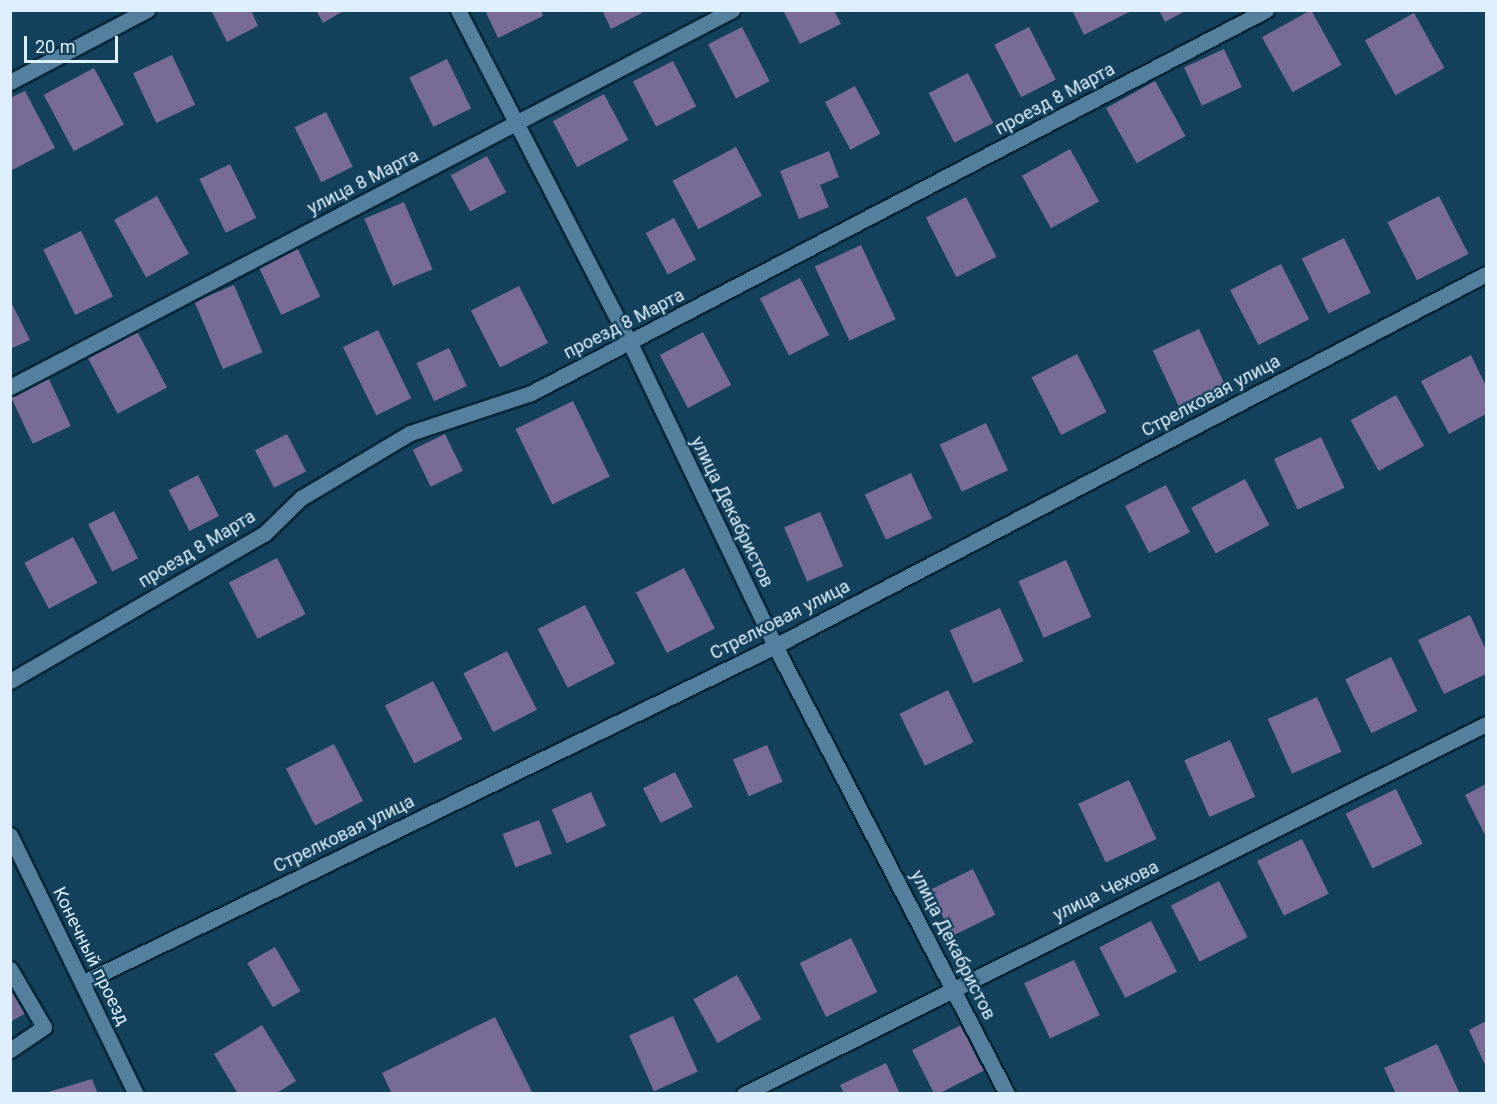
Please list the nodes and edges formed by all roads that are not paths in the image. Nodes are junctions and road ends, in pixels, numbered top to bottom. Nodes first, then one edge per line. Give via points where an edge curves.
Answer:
1 (147, 10) edge
2 (458, 10) edge
3 (732, 10) edge
4 (1266, 10) edge
5 (10, 82) edge
6 (518, 123) junction
7 (1486, 274) edge
8 (630, 343) junction
9 (10, 387) edge
10 (775, 646) junction
11 (10, 681) edge
12 (1486, 724) edge
13 (10, 835) edge
14 (10, 969) edge
15 (82, 983) junction
16 (955, 989) junction
17 (10, 1050) edge
18 (136, 1094) edge
19 (744, 1094) edge
20 (1007, 1094) edge

1 - 5 street
2 - 6 street, улица Декабристов
3 - 6 street, улица 8 Марта
4 - 8 street, проезд 8 Марта
6 - 8 street, улица Декабристов
6 - 9 street, улица 8 Марта
7 - 10 street, Стрелковая улица
8 - 10 street, улица Декабристов
8 - 11 street, проезд 8 Марта via 531,393 410,433 301,498 264,534
10 - 15 street, Стрелковая улица
10 - 16 street, улица Декабристов
12 - 16 street, улица Чехова
13 - 15 street, Конечный проезд
14 - 17 street via 44,1027
15 - 18 street, Конечный проезд
16 - 19 street, улица Чехова
16 - 20 street, улица Декабристов

